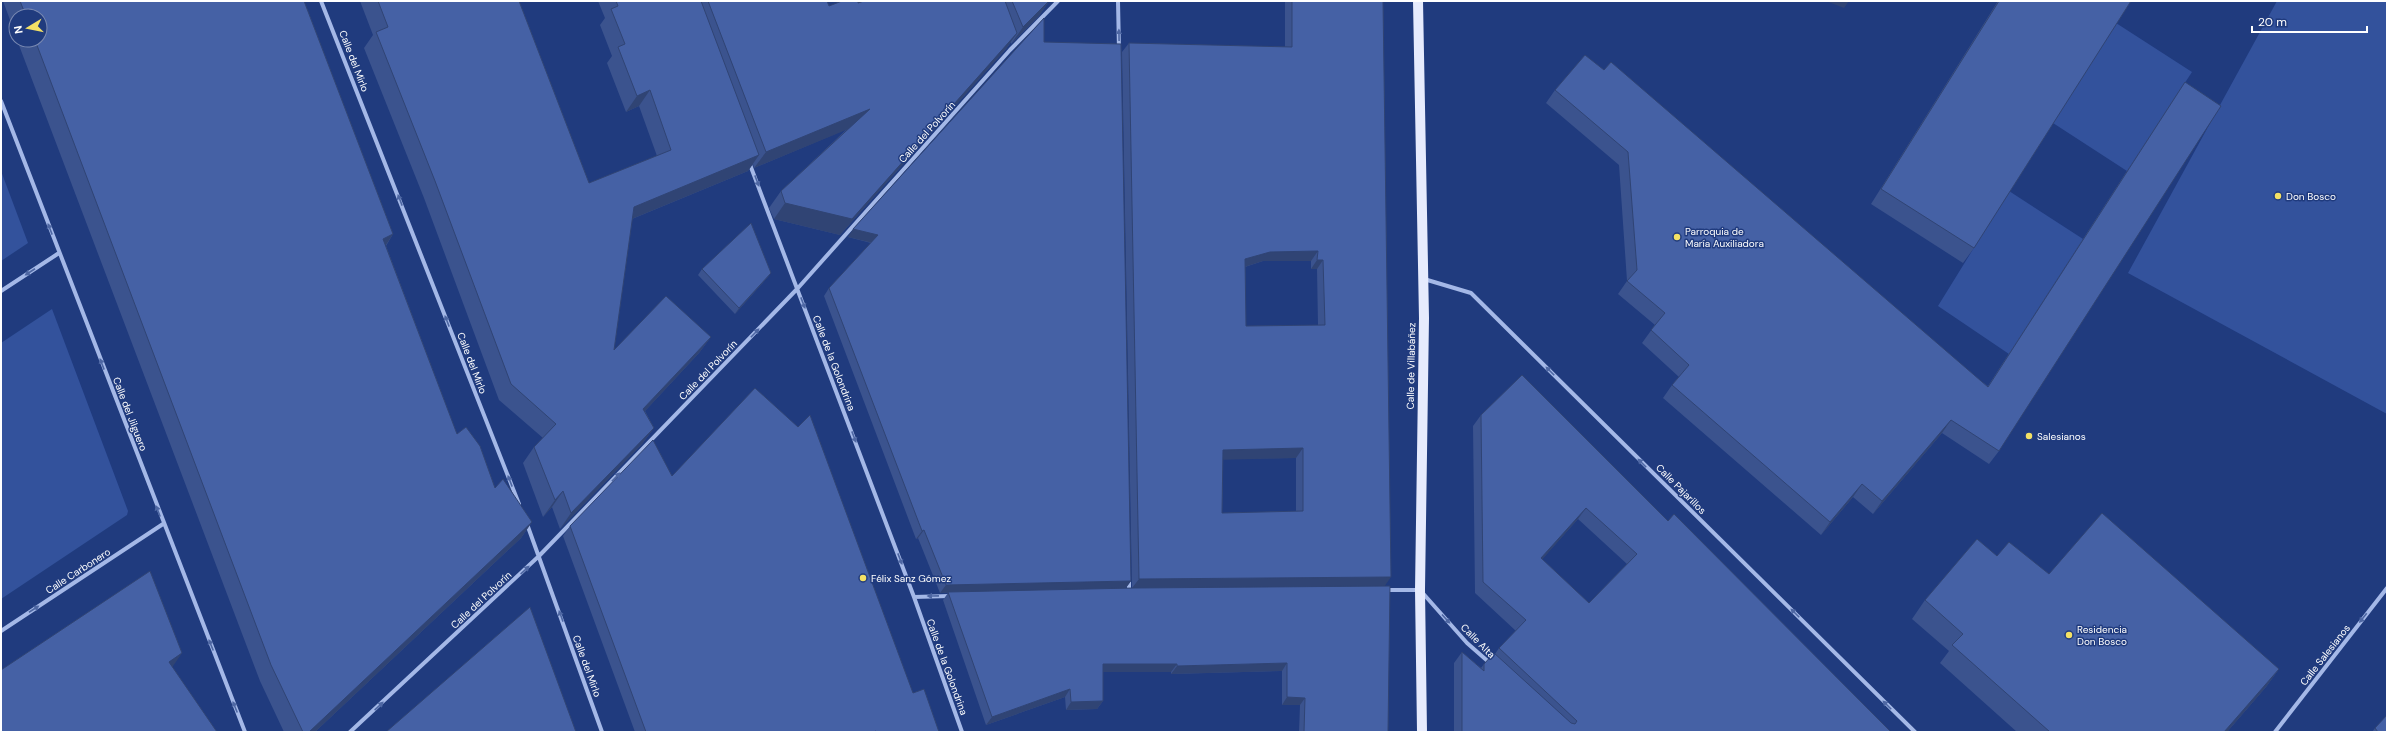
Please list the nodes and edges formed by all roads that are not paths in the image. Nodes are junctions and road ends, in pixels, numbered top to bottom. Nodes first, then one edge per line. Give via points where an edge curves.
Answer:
1 (321, 1) edge
2 (1058, 1) edge
3 (1118, 1) edge
4 (1418, 1) edge
5 (1008, 43) edge
6 (1010, 50) junction
7 (1119, 57) edge
8 (1, 101) edge
9 (747, 156) edge
10 (59, 253) junction
11 (1423, 278) junction
12 (798, 288) junction
13 (1, 291) edge
14 (522, 512) edge
15 (525, 519) edge
16 (163, 524) junction
17 (539, 556) junction
18 (1129, 576) edge
19 (2387, 588) edge
20 (1380, 590) edge
21 (1420, 590) junction
22 (1121, 592) edge
23 (1129, 592) junction
24 (1137, 592) edge
25 (954, 596) edge
26 (914, 597) junction
27 (1, 631) edge
28 (1496, 669) edge
29 (245, 732) edge
30 (350, 732) edge
31 (602, 732) edge
32 (962, 732) edge
33 (1422, 732) edge
34 (1915, 732) edge
35 (2275, 732) edge

14 -> 1 street, Calle del Mirlo
2 - 6 street, Calle del Polvorín
7 -> 3 street
4 - 11 main road, Calle de Villabáñez
5 - 6 street
6 - 12 street, Calle del Polvorín
10 -> 8 street, Calle del Jilguero
9 -> 12 street, Calle de la Golondrina
10 -> 13 street
16 -> 10 street, Calle del Jilguero
11 - 21 main road, Calle de Villabáñez
34 -> 11 street, Calle Pajarillos via 1471,293
17 -> 12 street, Calle del Polvorín
12 -> 26 street, Calle de la Golondrina
15 - 17 street, Calle del Mirlo
27 -> 16 street, Calle Carbonero
29 -> 16 street, Calle del Jilguero
30 -> 17 street, Calle del Polvorín
31 -> 17 street, Calle del Mirlo
18 - 23 street
19 -> 35 street, Calle Salesianos
20 - 21 street
21 -> 28 street, Calle Alta via 1467,643
21 - 33 main road, Calle de Villabáñez
22 - 23 street
23 - 24 street
25 -> 26 street
26 - 32 street, Calle de la Golondrina

